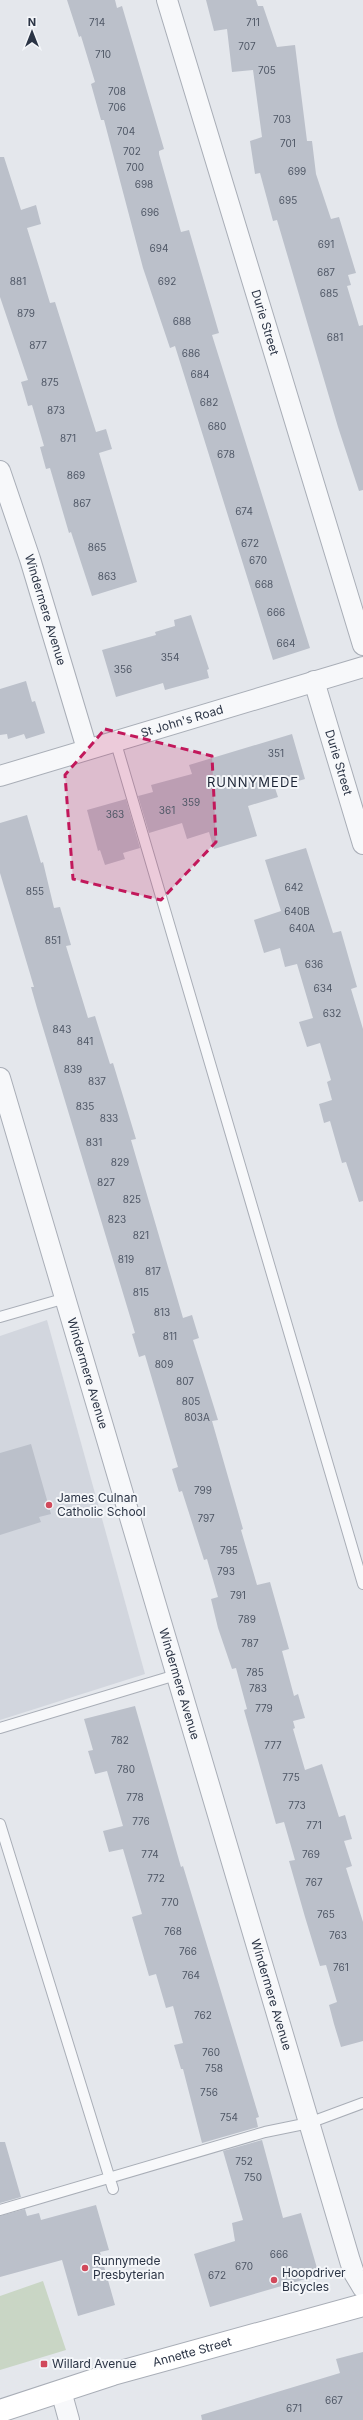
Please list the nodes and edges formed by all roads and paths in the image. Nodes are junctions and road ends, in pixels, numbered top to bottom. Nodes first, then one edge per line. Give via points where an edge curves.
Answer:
1 (167, 0) edge
2 (0, 471) edge
3 (363, 645) edge
4 (363, 667) edge
5 (314, 681) junction
6 (115, 740) junction
7 (87, 749) junction
8 (0, 776) edge
9 (363, 844) edge
10 (0, 1078) edge
11 (66, 1298) junction
12 (0, 1317) edge
13 (363, 1584) edge
14 (176, 1675) junction
15 (0, 1728) edge
16 (0, 1824) edge
17 (363, 2103) edge
18 (310, 2123) junction
19 (110, 2178) junction
20 (113, 2189) dead end
21 (0, 2210) edge
22 (363, 2288) edge
23 (363, 2305) edge
24 (61, 2391) junction
25 (0, 2411) edge
26 (69, 2420) edge

1 - 3 street, Durie Street
2 - 7 street, Windermere Avenue via 30,559
4 - 5 street, St John's Road
5 - 6 street, St John's Road
5 - 9 street, Durie Street
6 - 7 street, St John's Road
6 - 13 lane
7 - 8 street, St John's Road
10 - 11 street, Windermere Avenue
11 - 12 lane
11 - 14 street, Windermere Avenue
14 - 15 lane
14 - 18 street, Windermere Avenue
16 - 19 lane
17 - 18 lane
18 - 19 lane via 265,2132
18 - 22 street, Windermere Avenue via 354,2273
19 - 20 lane
19 - 21 lane
23 - 24 street, Annette Street via 113,2374
24 - 25 street, Annette Street
24 - 26 street

